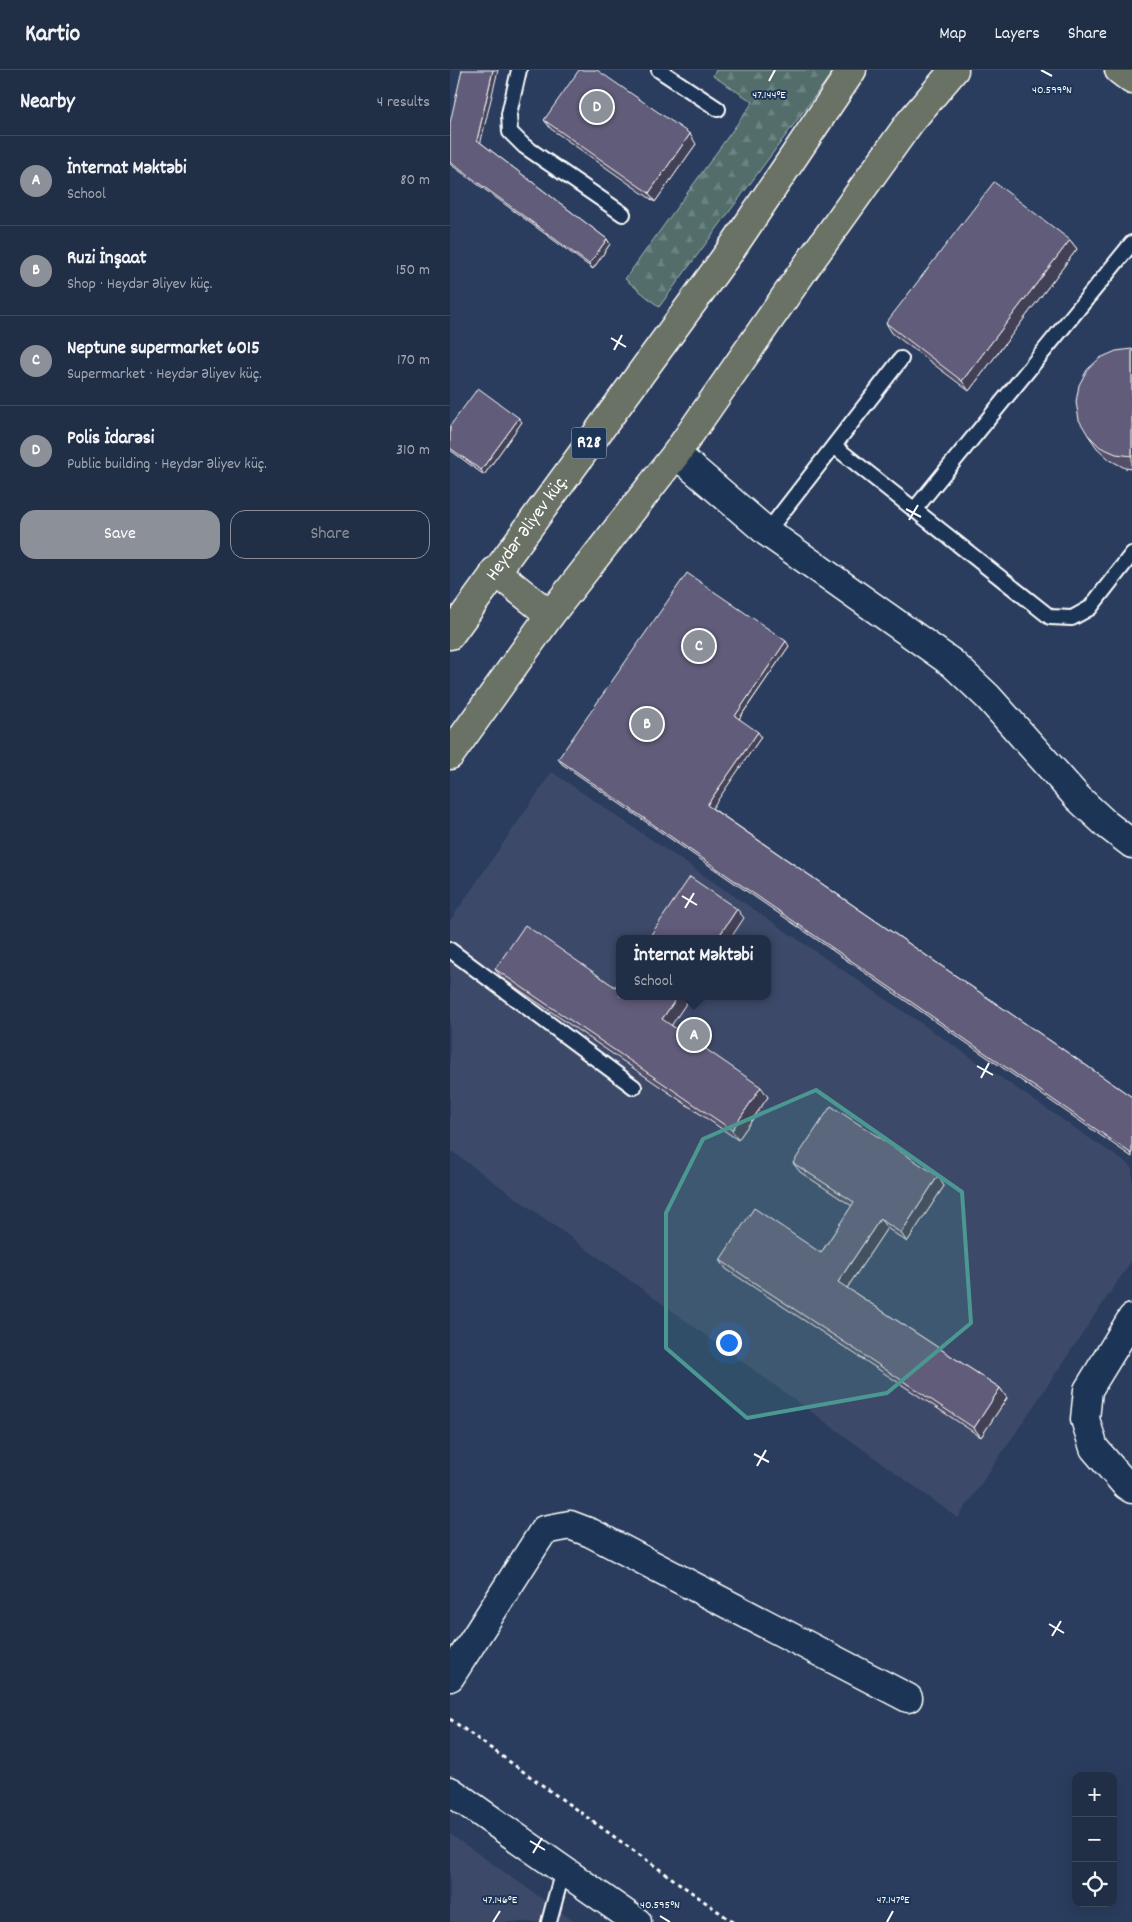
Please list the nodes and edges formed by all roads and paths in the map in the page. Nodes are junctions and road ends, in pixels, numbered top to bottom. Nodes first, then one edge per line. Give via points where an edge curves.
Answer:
1 (519, 70) edge
2 (659, 70) edge
3 (852, 70) edge
4 (954, 70) edge
5 (1119, 70) edge
6 (1132, 80) edge
7 (718, 109) dead end
8 (623, 214) dead end
9 (1132, 243) edge
10 (901, 359) dead end
11 (834, 446) junction
12 (676, 454) junction
13 (914, 510) junction
14 (767, 532) junction
15 (1132, 554) edge
16 (495, 571) junction
17 (550, 615) junction
18 (450, 635) edge
19 (450, 755) edge
20 (1132, 844) edge
21 (450, 950) edge
22 (634, 1087) dead end
23 (1132, 1318) edge
24 (1132, 1489) edge
25 (450, 1677) edge
26 (908, 1698) dead end
27 (450, 1719) edge
28 (450, 1791) edge
29 (563, 1870) junction
30 (549, 1922) edge
31 (638, 1922) edge
32 (733, 1922) edge

1 - 8 lane via 509,114 510,132 524,146
2 - 7 lane
3 - 16 main road, Heydər Əliyev küç. / R28 via 730,251
4 - 12 main road via 910,122
5 - 6 main road
9 - 13 lane
10 - 11 lane
11 - 13 lane
11 - 14 lane
12 - 14 street
12 - 17 main road
13 - 15 lane via 1050,617 1072,618 1090,608
14 - 20 street via 952,663 988,697 1078,798
16 - 17 main road
16 - 18 main road, Heydər Əliyev küç. / R28
17 - 19 main road
21 - 22 lane
23 - 24 street via 1088,1390 1085,1419 1094,1448
25 - 26 street via 544,1530 570,1526
27 - 32 path
28 - 29 street
29 - 30 lane
29 - 31 street

